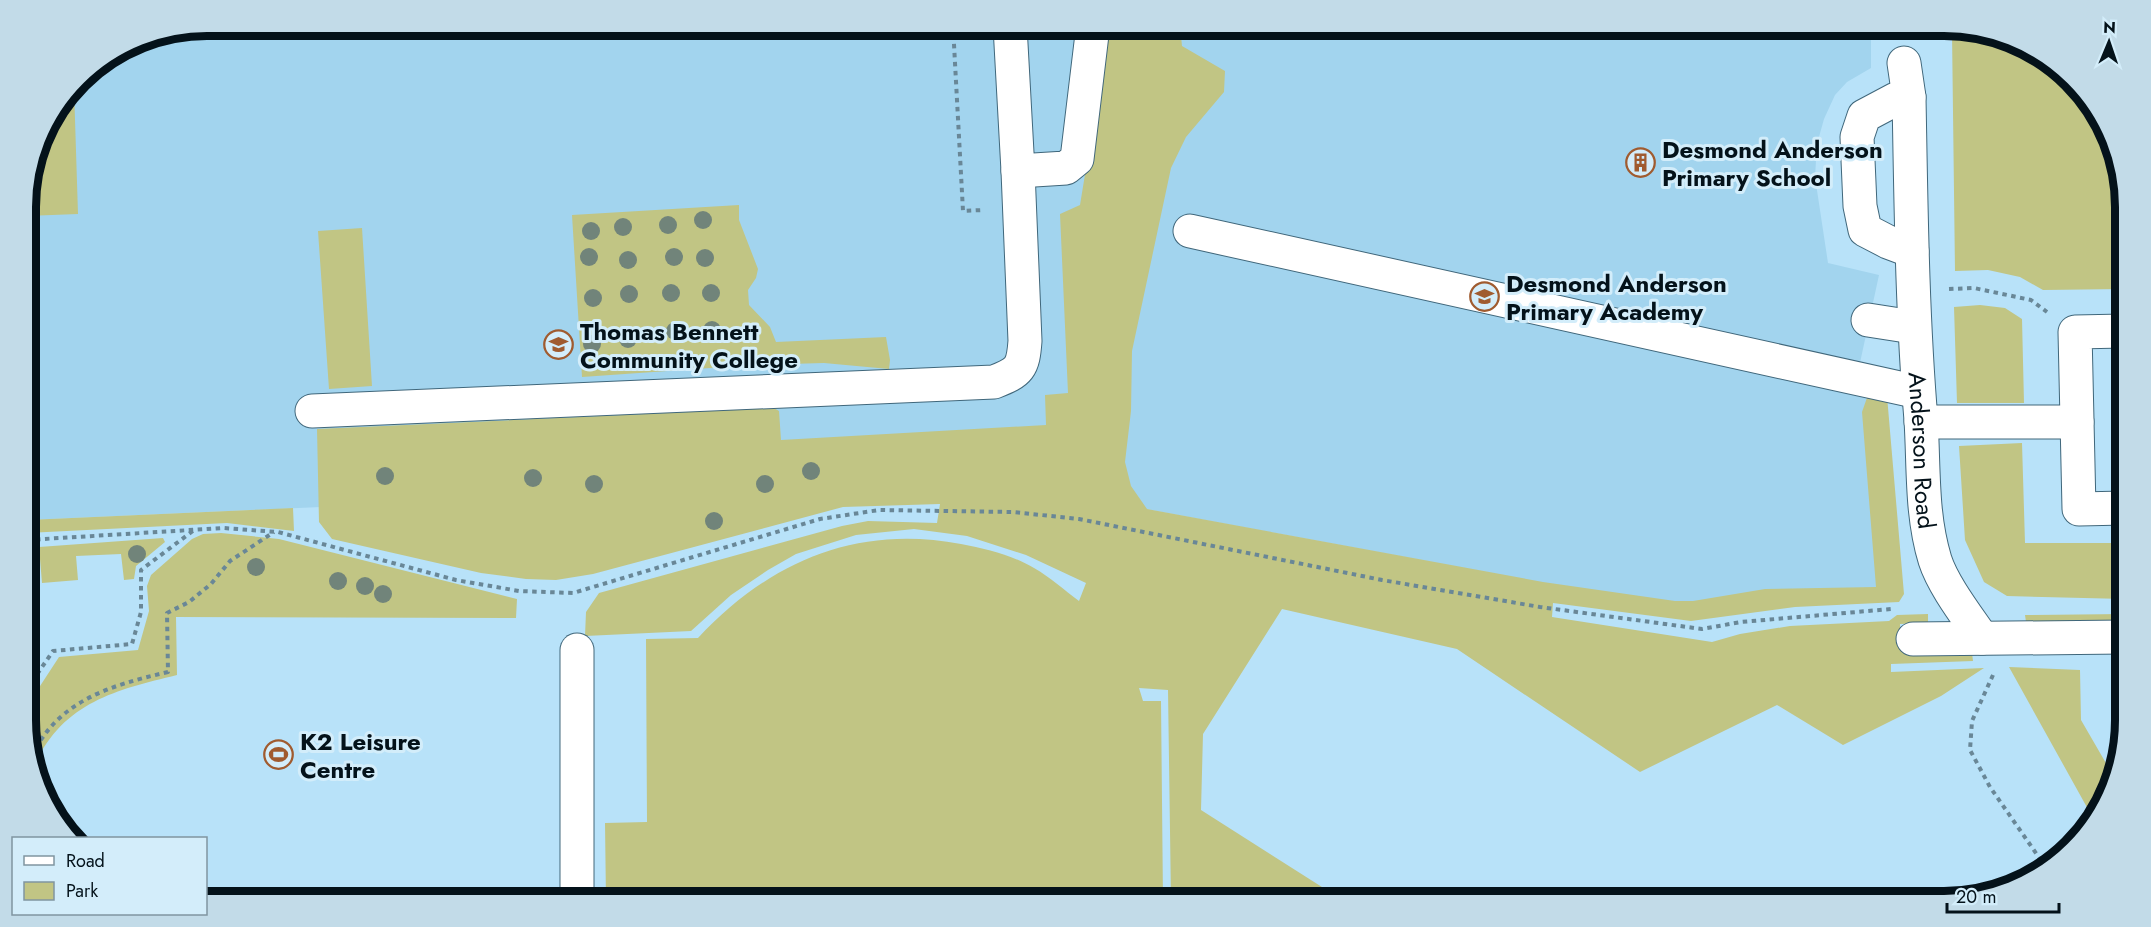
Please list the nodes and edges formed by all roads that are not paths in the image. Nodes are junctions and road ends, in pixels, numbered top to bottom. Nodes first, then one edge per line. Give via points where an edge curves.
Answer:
1 (1011, 36) edge
2 (1092, 36) edge
3 (1904, 63) dead end
4 (1908, 97) junction
5 (1018, 171) junction
6 (1190, 231) dead end
7 (1912, 251) junction
8 (1868, 320) dead end
9 (1913, 327) junction
10 (2115, 331) edge
11 (1919, 407) junction
12 (312, 411) dead end
13 (2077, 422) junction
14 (2115, 508) edge
15 (2115, 637) edge
16 (1982, 638) junction
17 (1913, 639) dead end
18 (577, 650) dead end
19 (578, 891) edge

1 - 5 street
2 - 5 street via 1077,159 1066,168
3 - 4 street, Anderson Road
4 - 7 street, Anderson Road
4 - 7 street via 1864,116 1857,137 1865,230
5 - 12 street via 1024,360 1013,374 994,382
6 - 11 street
7 - 9 street, Anderson Road
8 - 9 street
9 - 11 street, Anderson Road
10 - 13 street via 2074,332
11 - 13 street
11 - 16 street, Anderson Road via 1925,520 1936,563
13 - 14 street via 2079,509
15 - 16 street
16 - 17 street
18 - 19 street

